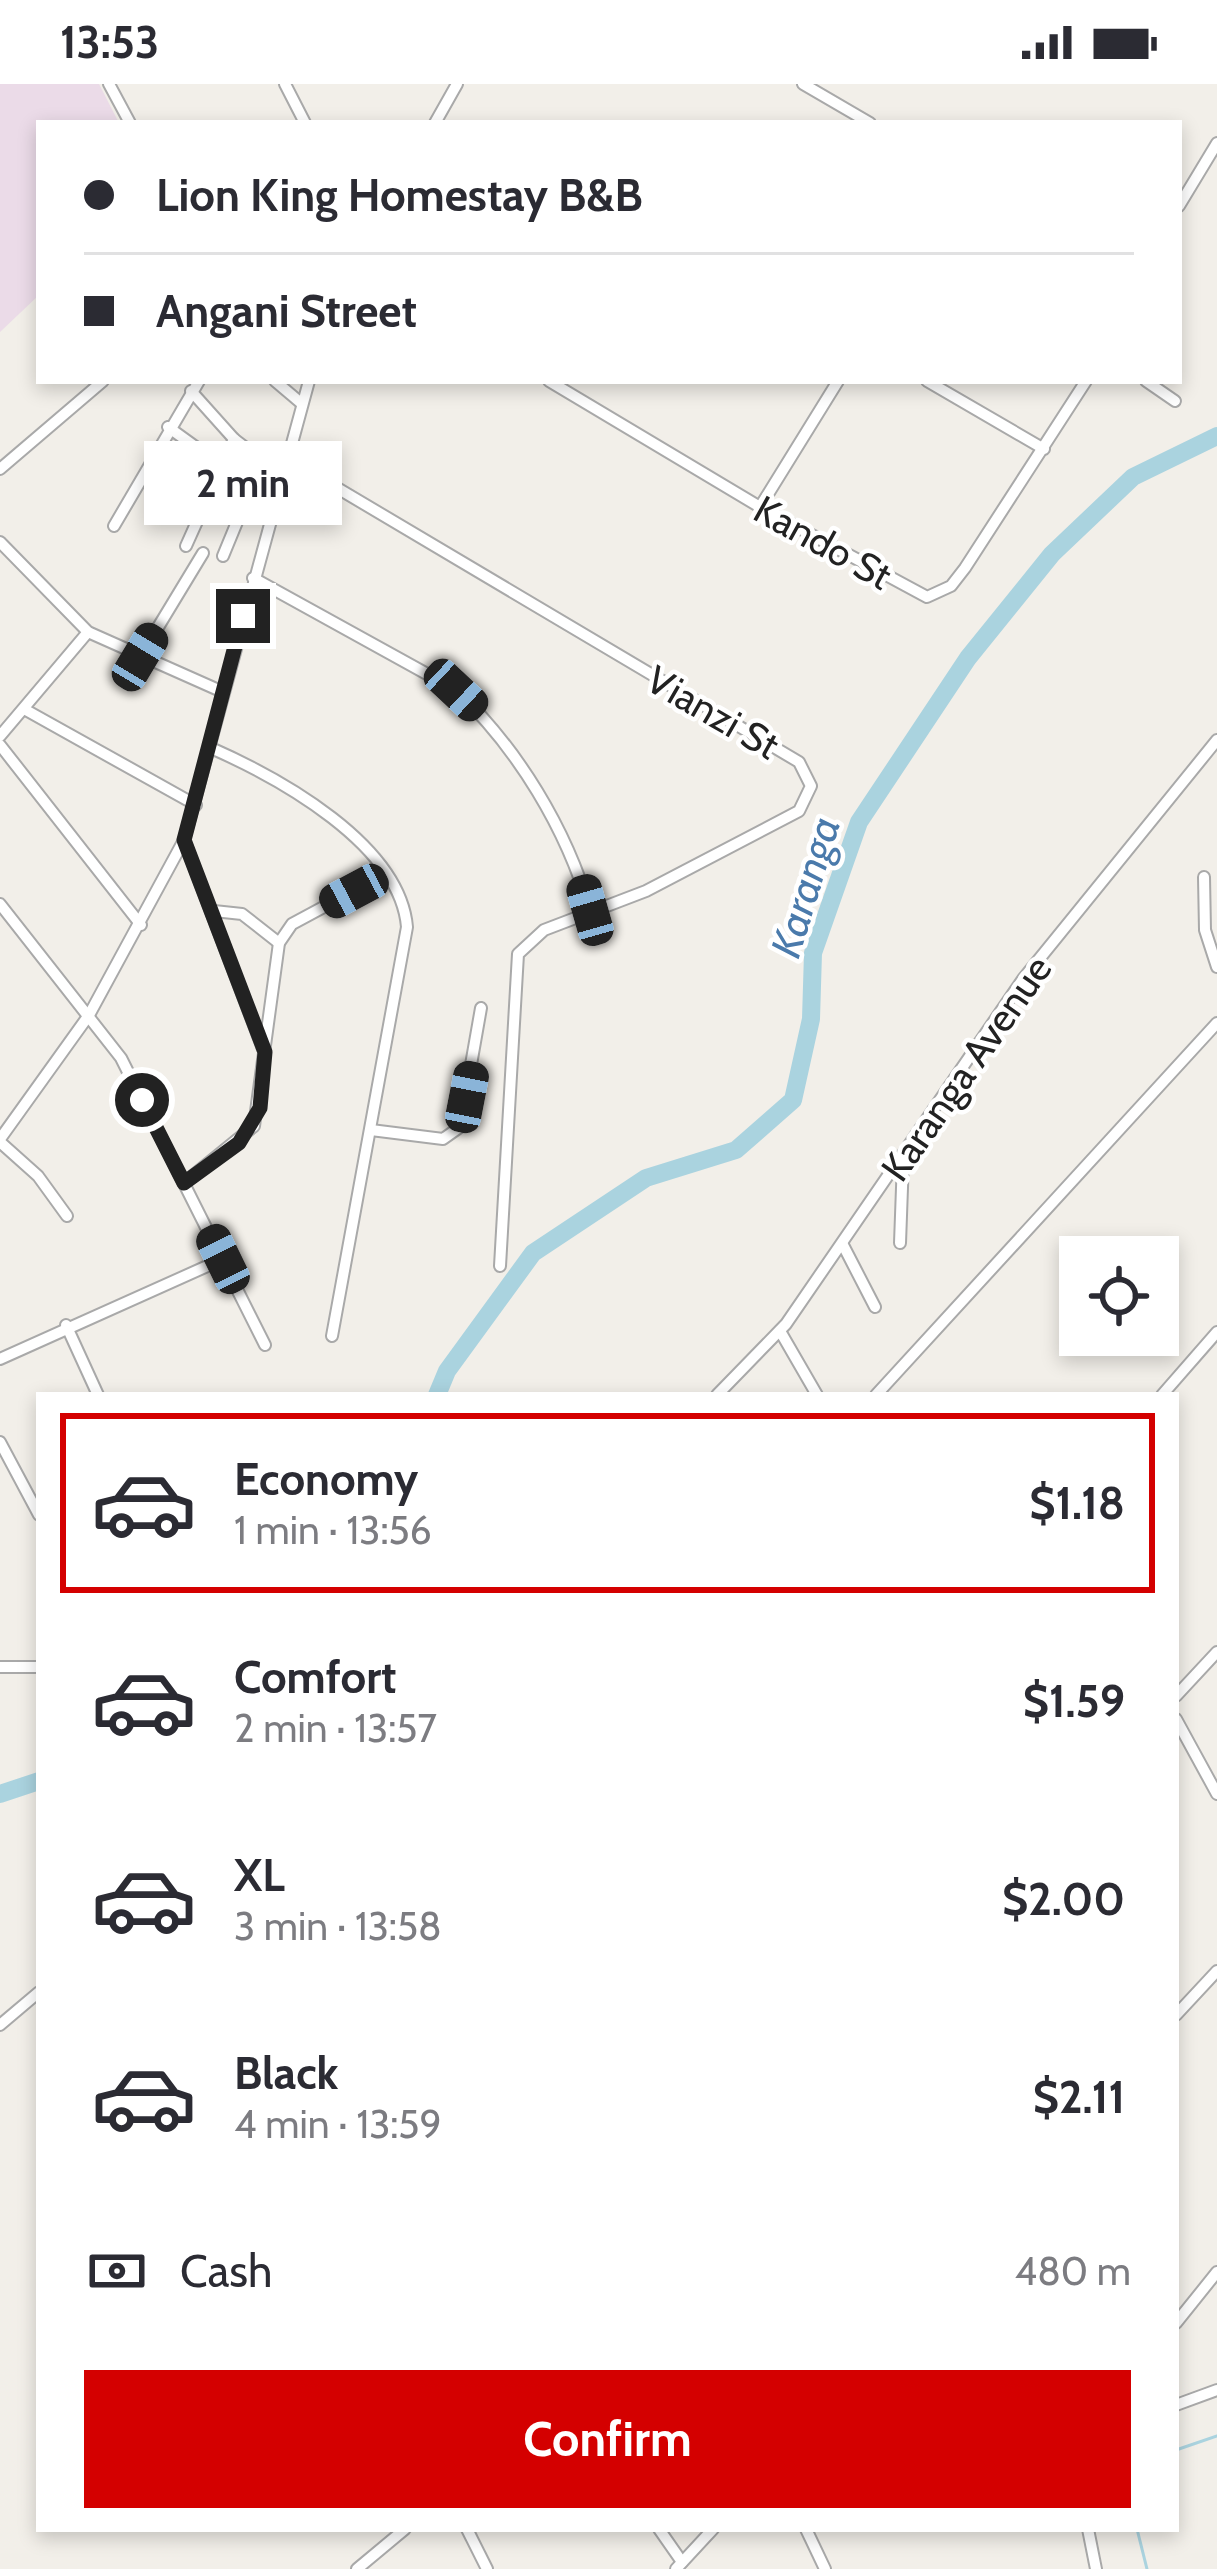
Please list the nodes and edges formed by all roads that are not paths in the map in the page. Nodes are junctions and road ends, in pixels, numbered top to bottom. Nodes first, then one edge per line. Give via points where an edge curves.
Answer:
1 (110, 84) edge
2 (285, 84) edge
3 (457, 84) edge
4 (803, 84) edge
5 (128, 120) edge
6 (303, 120) edge
7 (438, 120) edge
8 (865, 120) edge
9 (1217, 142) edge
10 (1182, 201) edge
11 (99, 384) edge
12 (278, 384) edge
13 (308, 384) edge
14 (553, 384) edge
15 (836, 384) edge
16 (932, 384) edge
17 (1084, 384) edge
18 (1150, 384) edge
19 (195, 386) edge
20 (1175, 401) dead end
21 (301, 403) junction
22 (168, 427) junction
23 (234, 439) junction
24 (1044, 449) junction
25 (151, 455) junction
26 (285, 457) junction
27 (219, 464) junction
28 (0, 469) edge
29 (280, 474) junction
30 (251, 488) junction
31 (206, 496) junction
32 (273, 503) junction
33 (760, 507) junction
34 (239, 518) junction
35 (114, 526) dead end
36 (0, 542) edge
37 (187, 546) dead end
38 (203, 553) dead end
39 (224, 556) dead end
40 (253, 578) junction
41 (88, 632) junction
42 (140, 657) junction
43 (223, 692) junction
44 (24, 709) junction
45 (1217, 740) edge
46 (0, 741) edge
47 (211, 748) junction
48 (196, 806) junction
49 (184, 840) junction
50 (385, 874) junction
51 (1204, 877) dead end
52 (0, 904) edge
53 (590, 910) junction
54 (214, 911) junction
55 (141, 925) junction
56 (279, 943) junction
57 (1217, 968) edge
58 (481, 1007) dead end
59 (89, 1015) junction
60 (1217, 1023) edge
61 (265, 1052) junction
62 (371, 1130) junction
63 (0, 1141) edge
64 (903, 1160) junction
65 (184, 1183) junction
66 (67, 1216) dead end
67 (900, 1243) dead end
68 (843, 1245) junction
69 (223, 1259) junction
70 (500, 1266) dead end
71 (875, 1307) dead end
72 (66, 1325) junction
73 (780, 1331) junction
74 (1217, 1332) edge
75 (332, 1336) dead end
76 (265, 1346) dead end
77 (0, 1359) edge
78 (97, 1392) edge
79 (720, 1392) edge
80 (815, 1392) edge
81 (879, 1392) edge
82 (1165, 1392) edge
83 (0, 1442) edge
84 (36, 1509) edge
85 (1217, 1652) edge
86 (36, 1666) edge
87 (0, 1667) edge
88 (1179, 1693) edge
89 (1179, 1724) edge
90 (1217, 1794) edge
91 (1217, 1971) edge
92 (36, 1995) edge
93 (1179, 2012) edge
94 (0, 2025) edge
95 (1217, 2272) edge
96 (1179, 2319) edge
97 (1217, 2390) edge
98 (1179, 2404) edge
99 (401, 2532) edge
100 (468, 2532) edge
101 (660, 2532) edge
102 (710, 2532) edge
103 (807, 2532) edge
104 (1089, 2532) edge
105 (679, 2566) edge
106 (357, 2569) edge
107 (487, 2569) edge
108 (825, 2569) edge
109 (1096, 2569) edge

1 - 5 street
2 - 6 street
3 - 7 street
4 - 8 street
9 - 10 street
11 - 28 street
12 - 21 street
13 - 21 street
14 - 33 street, Kando St
15 - 33 street
16 - 24 street
17 - 24 street, Kando St
18 - 20 street
19 - 22 street
19 - 23 street
21 - 26 street
22 - 25 street
22 - 27 street
23 - 27 street
23 - 29 street
24 - 33 street, Kando St via 951,586 927,597
25 - 31 street
25 - 35 street
26 - 29 street
26 - 53 street, Vianzi St via 799,762 808,775 799,811 646,891
27 - 30 street
27 - 31 street
29 - 32 street
30 - 32 street
30 - 34 street
31 - 34 street
31 - 37 street
32 - 40 street
34 - 39 street
36 - 41 street
38 - 42 street
40 - 43 street
40 - 53 street via 456,690 481,714 544,804
41 - 42 street
41 - 44 street
42 - 43 street
43 - 47 street
44 - 46 street
44 - 48 street
45 - 64 street, Karanga Avenue via 1023,980
46 - 55 street
47 - 48 street
47 - 50 street via 334,818
48 - 49 street
49 - 54 street
49 - 55 street
50 - 56 street via 292,924
50 - 62 street via 407,927
51 - 57 street via 1205,930
52 - 59 street
53 - 70 street, Vianzi St via 544,930 518,954
54 - 56 street via 242,914
54 - 61 street
55 - 59 street
56 - 61 street
58 - 62 street via 460,1126 443,1139
59 - 63 street
59 - 65 street via 121,1058
60 - 81 street
61 - 65 street via 254,1126
62 - 75 street
63 - 66 street
64 - 67 street
64 - 68 street, Karanga Avenue
65 - 69 street
68 - 71 street
68 - 73 street, Karanga Avenue
69 - 72 street
69 - 76 street
72 - 77 street
72 - 78 street
73 - 79 street, Karanga Avenue
73 - 80 street
74 - 82 street
83 - 84 street
85 - 88 street
86 - 87 street
89 - 90 street
91 - 93 street
92 - 94 street
95 - 96 street
97 - 98 street
99 - 106 street
100 - 107 street
101 - 105 street
102 - 105 street
103 - 108 street
104 - 109 street

